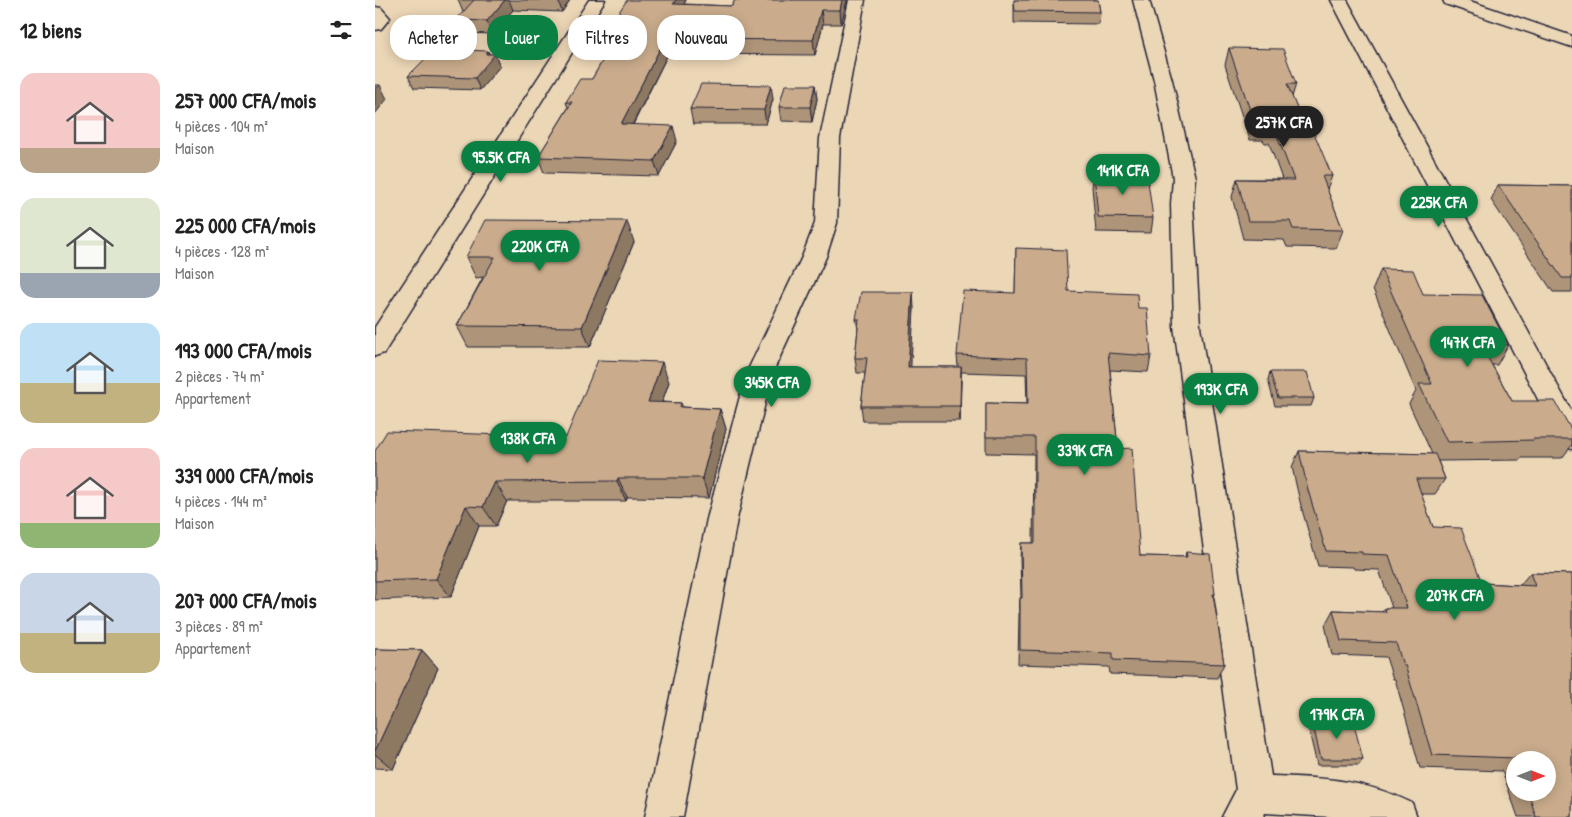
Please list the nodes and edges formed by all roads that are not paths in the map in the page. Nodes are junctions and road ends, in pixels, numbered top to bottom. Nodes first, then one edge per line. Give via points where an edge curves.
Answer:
1 (597, 0) edge
2 (857, 0) edge
3 (1141, 0) edge
4 (1339, 0) edge
5 (1451, 0) edge
6 (375, 12) edge
7 (375, 26) edge
8 (1572, 42) edge
9 (375, 347) edge
10 (1572, 438) edge
11 (1248, 806) edge
12 (664, 817) edge
13 (1398, 817) edge

1 - 9 street
2 - 12 street via 830,138 826,223 814,257 759,374 722,519
3 - 11 street via 1163,80 1183,178 1187,326
4 - 10 street
5 - 8 street
6 - 7 street via 381,18
11 - 13 street via 1346,800 1384,809

